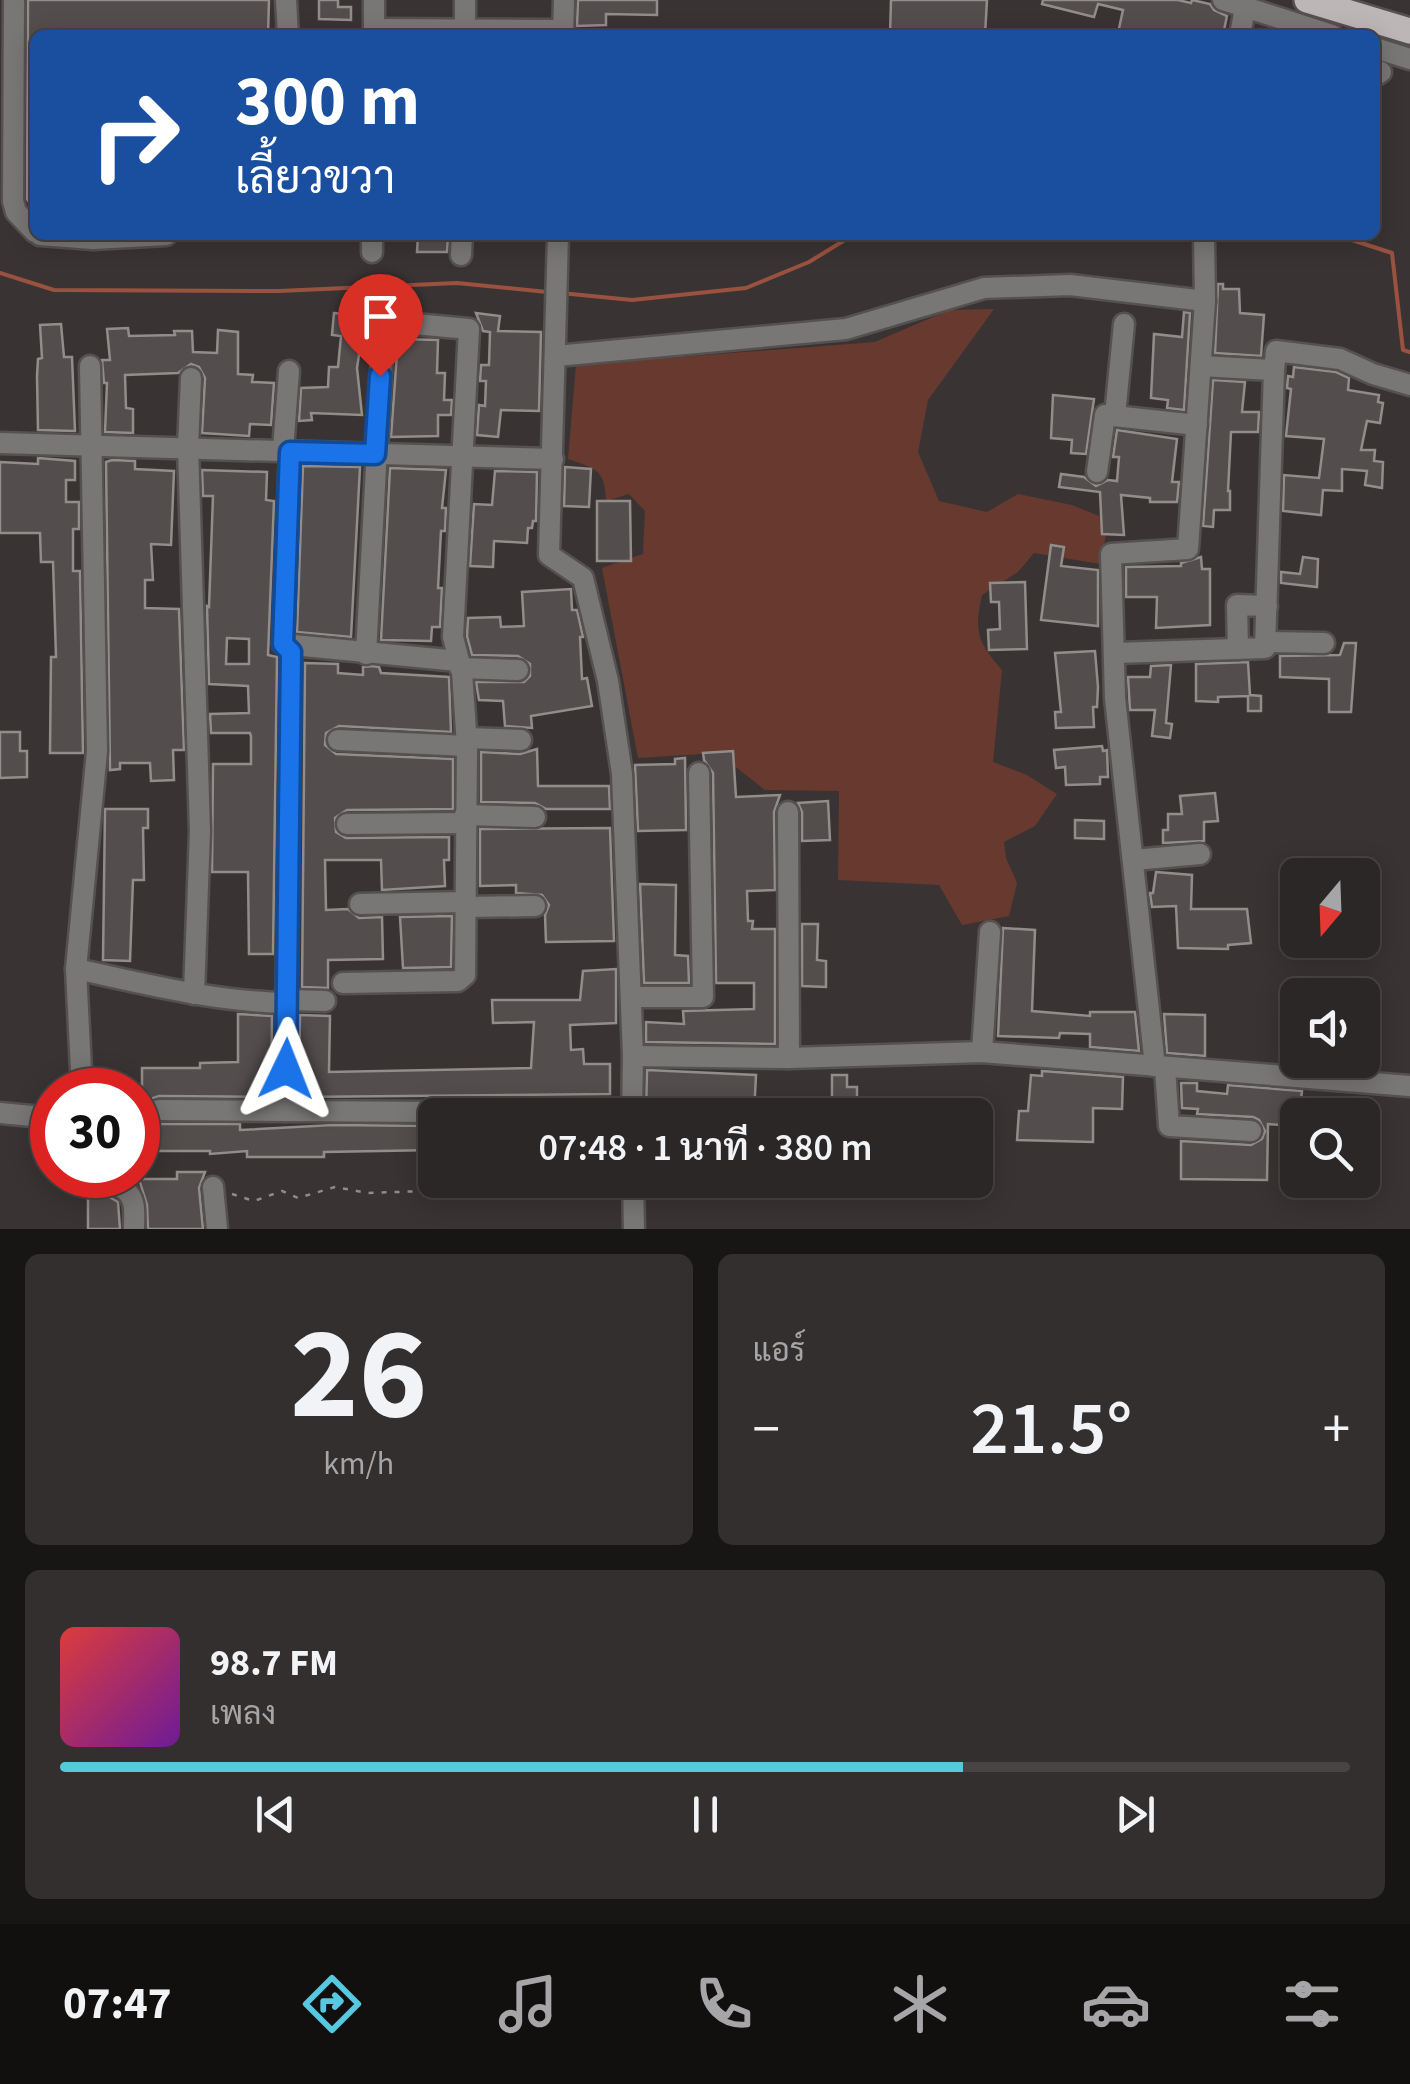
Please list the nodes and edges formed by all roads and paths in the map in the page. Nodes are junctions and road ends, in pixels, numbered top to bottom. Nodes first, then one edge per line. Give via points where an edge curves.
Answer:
1 (14, 0) edge
2 (286, 0) edge
3 (374, 0) edge
4 (466, 0) edge
5 (564, 0) edge
6 (1223, 0) edge
7 (1307, 0) edge
8 (1245, 8) junction
9 (288, 30) edge
10 (374, 30) edge
11 (465, 30) edge
12 (563, 30) edge
13 (1241, 30) edge
14 (1311, 30) edge
15 (1410, 32) edge
16 (1380, 50) edge
17 (1410, 59) edge
18 (30, 226) edge
19 (558, 240) edge
20 (1204, 240) edge
21 (1205, 301) junction
22 (1124, 324) dead end
23 (556, 356) junction
24 (90, 366) dead end
25 (1201, 366) junction
26 (1274, 370) junction
27 (289, 371) dead end
28 (191, 378) dead end
29 (1410, 386) edge
30 (1115, 416) junction
31 (1197, 425) junction
32 (0, 443) edge
33 (92, 444) junction
34 (188, 448) junction
35 (287, 451) junction
36 (375, 454) junction
37 (464, 456) junction
38 (552, 459) junction
39 (1097, 472) dead end
40 (1266, 606) junction
41 (1266, 642) junction
42 (1324, 643) dead end
43 (283, 644) junction
44 (1238, 649) junction
45 (366, 654) junction
46 (1116, 654) junction
47 (459, 664) junction
48 (518, 670) dead end
49 (338, 740) dead end
50 (521, 740) dead end
51 (467, 742) junction
52 (699, 773) dead end
53 (788, 812) dead end
54 (535, 817) dead end
55 (465, 819) junction
56 (347, 824) dead end
57 (1200, 854) dead end
58 (1134, 860) junction
59 (360, 904) dead end
60 (466, 905) junction
61 (535, 906) dead end
62 (990, 932) dead end
63 (76, 969) junction
64 (344, 983) dead end
65 (194, 994) junction
66 (632, 997) junction
67 (288, 1001) junction
68 (325, 1001) dead end
69 (982, 1052) junction
70 (633, 1056) junction
71 (789, 1058) junction
72 (1160, 1067) junction
73 (81, 1068) edge
74 (1410, 1086) edge
75 (632, 1098) edge
76 (160, 1110) edge
77 (285, 1111) junction
78 (418, 1112) edge
79 (0, 1113) edge
80 (30, 1116) edge
81 (1250, 1131) dead end
82 (214, 1187) joint
83 (418, 1191) edge
84 (132, 1198) edge
85 (633, 1198) edge
86 (134, 1229) edge
87 (217, 1229) edge
88 (634, 1229) edge

1 - 18 street via 13,201
2 - 9 street
3 - 10 street
4 - 11 street
5 - 12 street
6 - 8 street
7 - 15 main road
8 - 13 street
8 - 14 street
16 - 17 street
19 - 23 street
20 - 21 street
21 - 23 street via 1070,286 984,288 846,329
21 - 25 street
22 - 30 street
23 - 38 street
24 - 33 street
25 - 26 street
25 - 31 street
26 - 29 street via 1276,351 1330,356
26 - 40 street
27 - 35 street
28 - 34 street
30 - 31 street
30 - 39 street via 1103,418
31 - 46 street via 1188,549 1110,554
32 - 33 street
33 - 34 street
33 - 63 street via 97,751
34 - 35 street
34 - 65 street via 200,831
35 - 36 street
35 - 43 street
36 - 37 street
36 - 37 street via 383,337 394,322 469,329
36 - 45 street
37 - 38 street
37 - 47 street via 453,637
38 - 66 street via 549,555 583,578 618,743
40 - 41 street
40 - 44 street via 1237,605
41 - 42 street
41 - 44 street via 1265,648
43 - 45 street
43 - 67 street via 291,652
44 - 46 street
45 - 47 street
46 - 58 street
47 - 48 street
47 - 51 street
49 - 51 street
50 - 51 street
51 - 55 street
52 - 66 street via 703,996
53 - 71 street
54 - 55 street
55 - 56 street
55 - 60 street
57 - 58 street
58 - 72 street
59 - 60 street
60 - 61 street
60 - 64 street via 461,980
62 - 69 street
63 - 65 street
63 - 73 street
65 - 67 street
66 - 70 street
67 - 68 street
67 - 77 street
69 - 71 street
69 - 72 street
70 - 71 street
70 - 75 street
72 - 74 street
72 - 81 street via 1169,1126
76 - 77 street
77 - 78 street
79 - 80 street
82 - 83 path via 254,1202 282,1191 298,1198 335,1188
82 - 87 street
84 - 86 street
85 - 88 street

